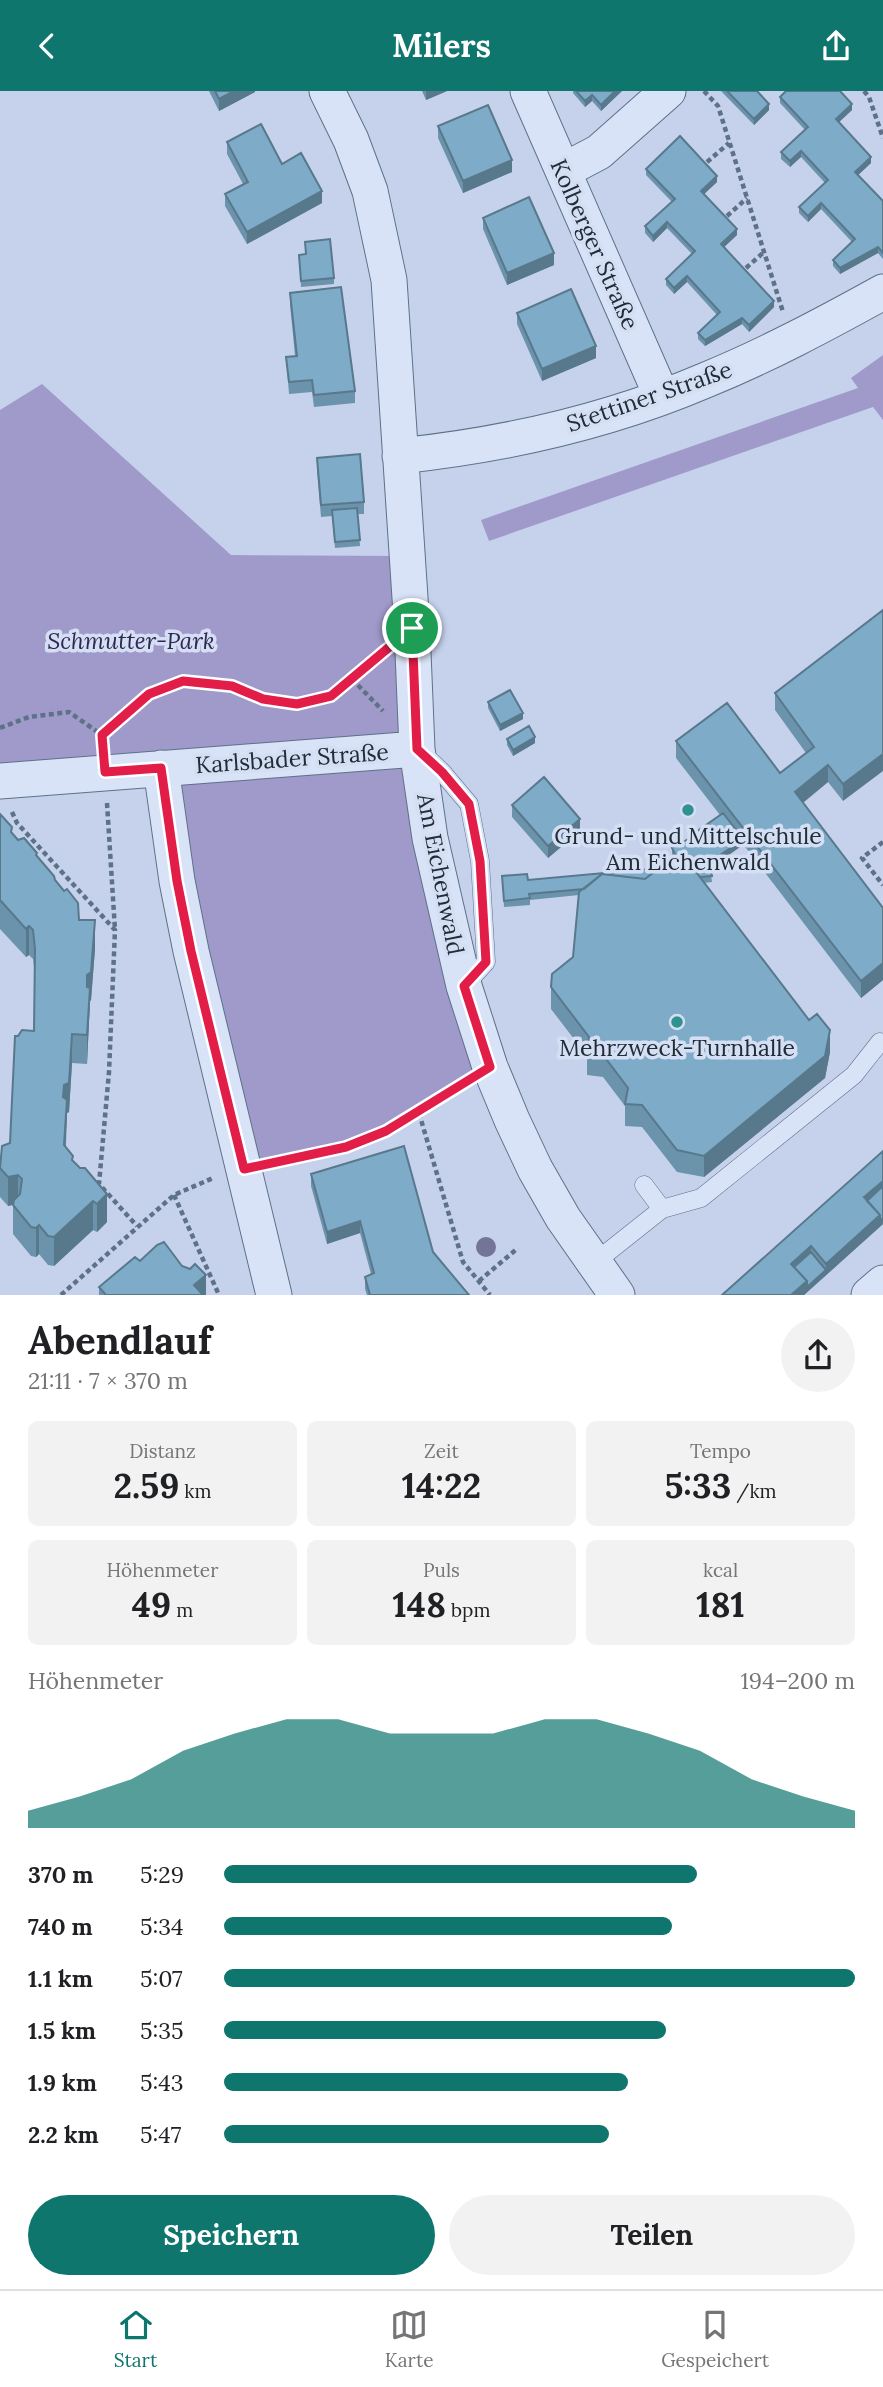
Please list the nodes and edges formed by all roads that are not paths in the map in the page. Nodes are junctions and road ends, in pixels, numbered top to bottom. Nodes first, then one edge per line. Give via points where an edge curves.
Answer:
1 (327, 91) edge
2 (528, 91) edge
3 (668, 91) edge
4 (563, 171) junction
5 (883, 292) edge
6 (662, 397) junction
7 (400, 456) junction
8 (417, 749) junction
9 (161, 768) junction
10 (0, 781) edge
11 (880, 1042) dead end
12 (644, 1185) dead end
13 (662, 1209) junction
14 (594, 1263) junction
15 (883, 1283) edge
16 (274, 1295) edge
17 (617, 1295) edge
18 (869, 1295) edge

1 - 7 street, Am Eichenwald via 370,191 381,238
2 - 4 street, Kolberger Straße
3 - 4 street via 599,152
4 - 6 street, Kolberger Straße
5 - 6 street, Stettiner Straße via 791,341
6 - 7 street, Stettiner Straße via 497,443
7 - 8 street, Am Eichenwald
8 - 9 street, Karlsbader Straße
8 - 14 street, Am Eichenwald via 430,838 464,986 490,1067 535,1169
9 - 10 street, Karlsbader Straße
9 - 16 street via 187,928
11 - 13 lane via 854,1075 701,1198
12 - 13 lane
13 - 14 lane
14 - 17 street, Am Eichenwald
15 - 18 street

